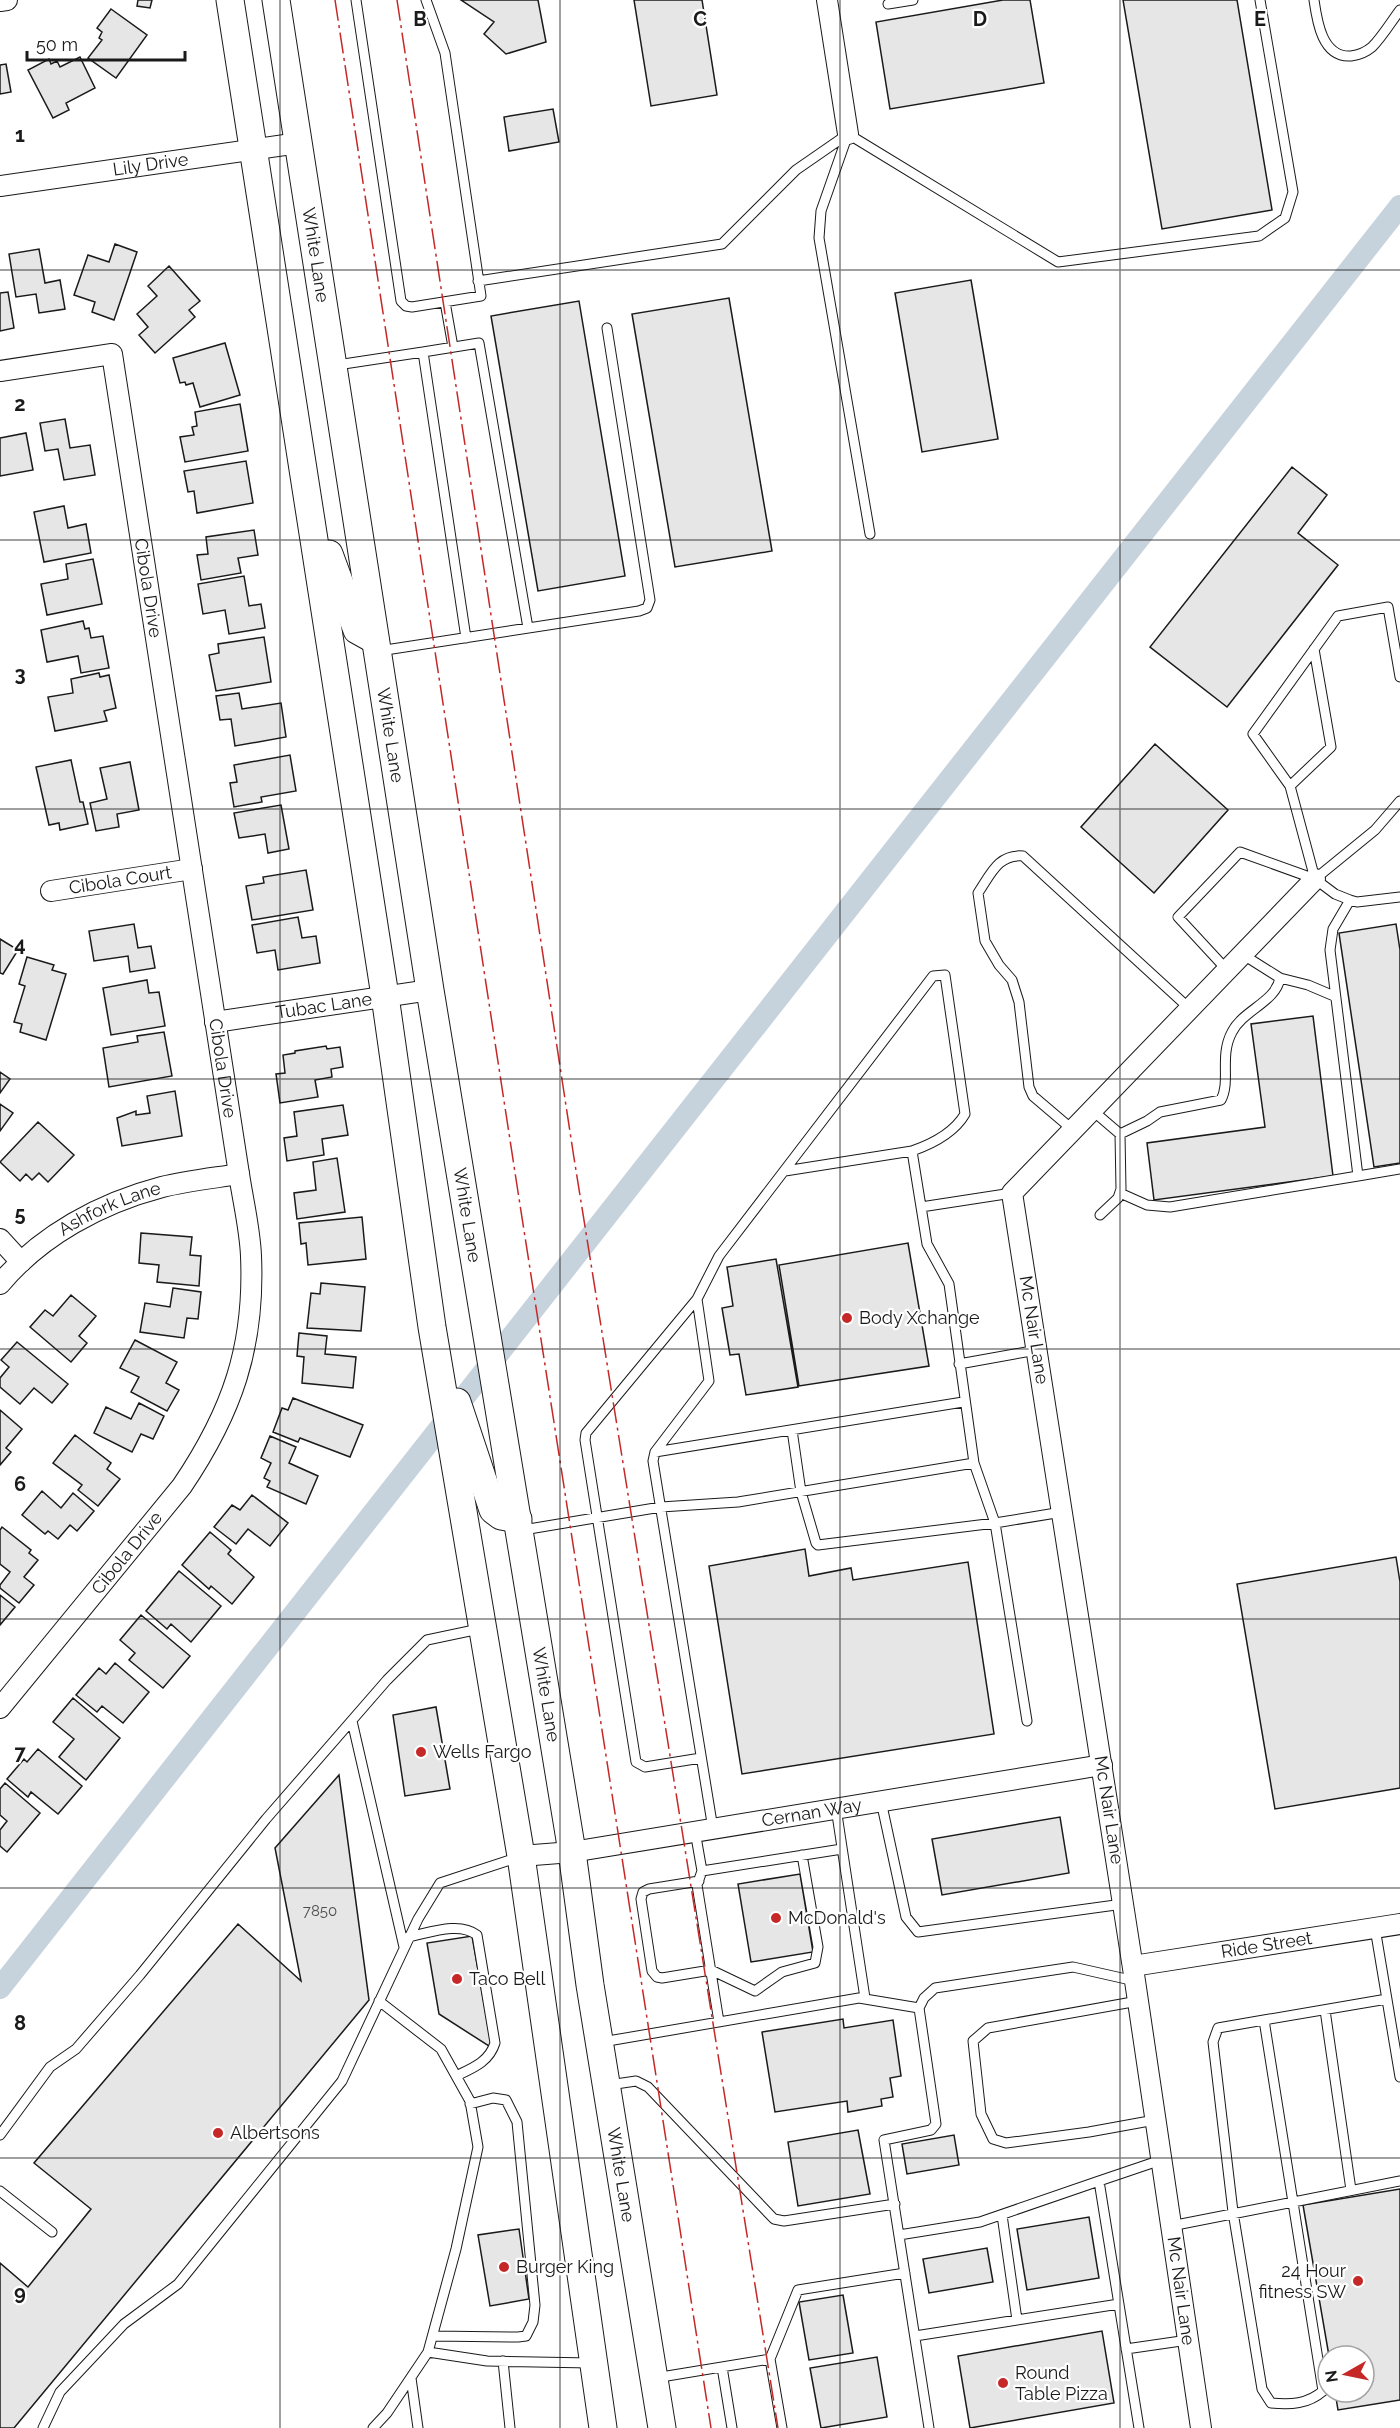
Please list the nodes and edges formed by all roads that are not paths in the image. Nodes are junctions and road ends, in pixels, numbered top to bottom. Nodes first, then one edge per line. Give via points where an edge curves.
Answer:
1 (7, 0) edge
2 (230, 0) edge
3 (276, 0) edge
4 (357, 0) edge
5 (426, 0) edge
6 (827, 0) edge
7 (913, 0) edge
8 (1260, 0) edge
9 (1314, 0) edge
10 (0, 1) edge
11 (888, 4) dead end
12 (1400, 10) edge
13 (848, 134) junction
14 (299, 143) junction
15 (254, 149) junction
16 (0, 186) edge
17 (478, 281) junction
18 (445, 302) junction
19 (607, 328) dead end
20 (453, 347) junction
21 (423, 352) junction
22 (333, 365) junction
23 (0, 371) edge
24 (307, 490) junction
25 (870, 534) dead end
26 (528, 628) junction
27 (466, 638) junction
28 (376, 646) junction
29 (1314, 649) junction
30 (1400, 677) edge
31 (1290, 786) junction
32 (1400, 801) edge
33 (192, 869) junction
34 (1315, 879) junction
35 (51, 891) dead end
36 (1400, 897) edge
37 (1350, 900) junction
38 (1242, 954) junction
39 (1227, 970) junction
40 (1280, 978) junction
41 (430, 990) junction
42 (385, 996) junction
43 (1334, 996) junction
44 (1190, 1008) junction
45 (215, 1022) junction
46 (1092, 1110) junction
47 (1073, 1130) junction
48 (1120, 1134) junction
49 (912, 1151) junction
50 (1400, 1169) edge
51 (784, 1171) junction
52 (239, 1174) junction
53 (1358, 1176) junction
54 (1012, 1193) junction
55 (1120, 1193) junction
56 (921, 1207) junction
57 (1100, 1215) dead end
58 (0, 1239) edge
59 (21, 1262) junction
60 (0, 1284) edge
61 (697, 1299) junction
62 (432, 1326) junction
63 (1037, 1350) junction
64 (959, 1364) junction
65 (963, 1402) junction
66 (792, 1430) junction
67 (655, 1452) junction
68 (974, 1463) junction
69 (801, 1492) junction
70 (661, 1507) junction
71 (1062, 1512) junction
72 (598, 1518) junction
73 (995, 1523) junction
74 (519, 1525) junction
75 (482, 1628) junction
76 (0, 1708) edge
77 (352, 1721) junction
78 (1027, 1721) dead end
79 (701, 1758) junction
80 (1102, 1765) junction
81 (881, 1801) junction
82 (836, 1809) junction
83 (704, 1830) junction
84 (843, 1848) junction
85 (573, 1852) junction
86 (802, 1855) junction
87 (521, 1856) junction
88 (700, 1876) junction
89 (1123, 1904) junction
90 (1400, 1924) edge
91 (1375, 1928) junction
92 (408, 1937) junction
93 (404, 1947) junction
94 (711, 1970) junction
95 (1135, 1983) junction
96 (865, 1998) junction
97 (1387, 1999) junction
98 (379, 2001) junction
99 (919, 2008) junction
100 (1325, 2010) junction
101 (1264, 2020) junction
102 (719, 2022) junction
103 (599, 2043) junction
104 (456, 2076) junction
105 (1400, 2077) edge
106 (607, 2085) junction
107 (470, 2104) junction
108 (1155, 2120) junction
109 (0, 2135) edge
110 (1161, 2160) junction
111 (1099, 2181) junction
112 (1400, 2181) edge
113 (1351, 2190) junction
114 (0, 2191) edge
115 (1294, 2200) junction
116 (895, 2204) junction
117 (1233, 2212) junction
118 (1002, 2215) junction
119 (1171, 2226) junction
120 (52, 2232) dead end
121 (899, 2235) junction
122 (905, 2273) junction
123 (1119, 2304) junction
124 (1017, 2320) junction
125 (433, 2336) junction
126 (915, 2336) junction
127 (1188, 2340) junction
128 (1126, 2349) junction
129 (428, 2352) junction
130 (770, 2359) junction
131 (502, 2361) junction
132 (594, 2363) junction
133 (722, 2367) junction
134 (411, 2378) junction
135 (654, 2378) junction
136 (43, 2428) edge
137 (373, 2428) edge
138 (418, 2428) edge
139 (510, 2428) edge
140 (603, 2428) edge
141 (662, 2428) edge
142 (732, 2428) edge
143 (782, 2428) edge
144 (929, 2428) edge
145 (1139, 2428) edge
146 (1201, 2428) edge

1 - 10 street
2 - 15 main road
3 - 14 main road, White Lane
4 - 18 lane via 401,301 412,307
5 - 17 lane via 445,52
6 - 13 street
7 - 11 lane
8 - 13 lane via 1293,192 1285,218 1259,236 1058,262
9 - 12 lane via 1322,37 1331,50 1346,56 1359,55 1372,47
13 - 17 lane via 796,170 722,244
13 - 25 lane via 821,211 819,238
14 - 15 street, Lily Drive
14 - 22 main road, White Lane
15 - 16 street, Lily Drive
15 - 24 main road
17 - 18 lane via 480,296
18 - 20 lane
19 - 26 lane via 650,600 647,608 639,612
20 - 21 lane
20 - 26 lane via 479,344
21 - 22 lane
21 - 27 lane
22 - 28 main road, White Lane
23 - 33 street, Cibola Drive via 112,354
24 - 28 main road via 357,630
24 - 42 main road
26 - 27 lane
27 - 28 lane
28 - 41 main road, White Lane
29 - 30 lane via 1338,616 1388,607
29 - 31 lane via 1331,747
29 - 31 lane via 1253,734
31 - 34 lane
32 - 34 lane via 1375,830
33 - 35 street, Cibola Court
33 - 45 street, Cibola Drive
34 - 37 lane
34 - 38 street
34 - 39 lane via 1240,852 1178,917
36 - 37 lane
37 - 43 lane via 1330,939
38 - 39 street
38 - 40 lane
39 - 44 street
40 - 43 lane
40 - 48 lane via 1273,994 1232,1030 1226,1047 1225,1091 1221,1100 1160,1112
41 - 42 street, Tubac Lane
41 - 74 main road, White Lane
42 - 45 street, Tubac Lane
42 - 62 main road
43 - 53 lane
44 - 46 street
44 - 47 lane via 1023,856 1002,859 978,892 985,941 1012,981 1019,1002 1033,1096
45 - 52 street, Cibola Drive
46 - 47 street
46 - 48 lane
47 - 54 street
48 - 55 lane
49 - 51 lane
49 - 51 lane via 933,1143 965,1114 945,975 933,976
49 - 56 lane
50 - 53 lane
51 - 61 lane via 719,1256
52 - 59 street, Ashfork Lane via 164,1186 128,1197 88,1215
52 - 76 street, Cibola Drive via 251,1254 252,1294 238,1377 224,1415 182,1486
53 - 55 lane via 1170,1207 1146,1205
54 - 56 lane
54 - 63 street, Mc Nair Lane
55 - 57 lane
56 - 64 lane via 929,1250 949,1284
58 - 59 street
59 - 60 street, Ashfork Lane
61 - 67 lane via 709,1381
61 - 72 lane via 586,1433
62 - 74 main road via 494,1510
62 - 75 main road
63 - 64 lane
63 - 71 street, Mc Nair Lane
64 - 65 lane
65 - 66 lane
65 - 68 lane
66 - 67 lane
66 - 69 lane
67 - 70 lane
68 - 69 lane
68 - 73 lane
69 - 70 lane via 738,1502
69 - 73 lane via 816,1543 822,1546
70 - 72 lane
70 - 79 lane
71 - 73 lane
71 - 80 street, Mc Nair Lane
72 - 74 lane
72 - 79 lane via 636,1762 645,1767
73 - 78 lane
74 - 85 main road, White Lane
75 - 77 lane via 427,1640
75 - 87 main road
77 - 93 lane
77 - 109 lane via 140,1976 76,2049 50,2067
79 - 83 lane
80 - 81 street, Cernan Way
80 - 89 street, Mc Nair Lane
81 - 82 street, Cernan Way
81 - 89 lane via 906,1917 918,1932
82 - 83 street, Cernan Way
82 - 84 lane
83 - 85 street, Cernan Way
83 - 88 lane
84 - 86 lane
84 - 96 lane
85 - 87 street, Cernan Way
85 - 103 main road, White Lane
86 - 88 lane
86 - 94 lane via 818,1947 815,1963 782,1972 755,1991
87 - 92 lane via 440,1883
87 - 132 main road
88 - 94 lane via 697,1886
88 - 94 lane via 649,1888 641,1899 652,1971 657,1977
89 - 95 street, Mc Nair Lane
90 - 91 street, Ride Street
91 - 95 street, Ride Street
91 - 97 lane
92 - 93 lane
92 - 104 lane via 452,1929 469,1929 477,1935 495,2043 492,2053 480,2064
93 - 98 lane
94 - 102 lane
95 - 99 lane via 1073,1967 935,1988
95 - 108 street, Mc Nair Lane
95 - 108 lane via 988,2028 973,2041 981,2114 993,2139 1006,2143
96 - 99 lane
96 - 102 lane
97 - 100 lane
97 - 105 lane
98 - 104 lane via 441,2049
98 - 136 lane via 342,2081 178,2284 124,2324 60,2392
99 - 116 lane via 936,2124 931,2130 884,2140
100 - 101 lane
100 - 113 lane
101 - 115 lane
101 - 117 lane via 1218,2028 1213,2042
102 - 103 lane
103 - 106 main road, White Lane
104 - 107 lane
106 - 116 lane via 636,2081 648,2087 774,2219 784,2221
106 - 135 main road, White Lane
107 - 125 lane via 478,2147
107 - 125 lane via 493,2098 506,2100 517,2122 535,2305 533,2322 526,2336
108 - 110 street, Mc Nair Lane
110 - 111 lane
110 - 119 street, Mc Nair Lane
111 - 118 lane
111 - 123 lane
112 - 113 lane
113 - 115 lane
114 - 120 lane
115 - 117 lane
115 - 117 lane via 1323,2391 1312,2400 1271,2403 1262,2389
116 - 121 lane
117 - 119 lane
118 - 121 lane
118 - 124 lane
119 - 127 street, Mc Nair Lane
121 - 122 lane
122 - 126 lane
122 - 130 lane via 798,2290
123 - 124 lane
123 - 128 lane
124 - 126 lane
125 - 129 lane
126 - 144 lane
127 - 128 lane
127 - 146 street, Mc Nair Lane
128 - 145 lane
129 - 131 lane
129 - 134 lane
130 - 133 lane
130 - 143 lane
131 - 132 lane
131 - 139 lane
132 - 140 main road
133 - 135 lane
133 - 142 lane
134 - 137 lane
134 - 138 lane
135 - 141 main road, White Lane

